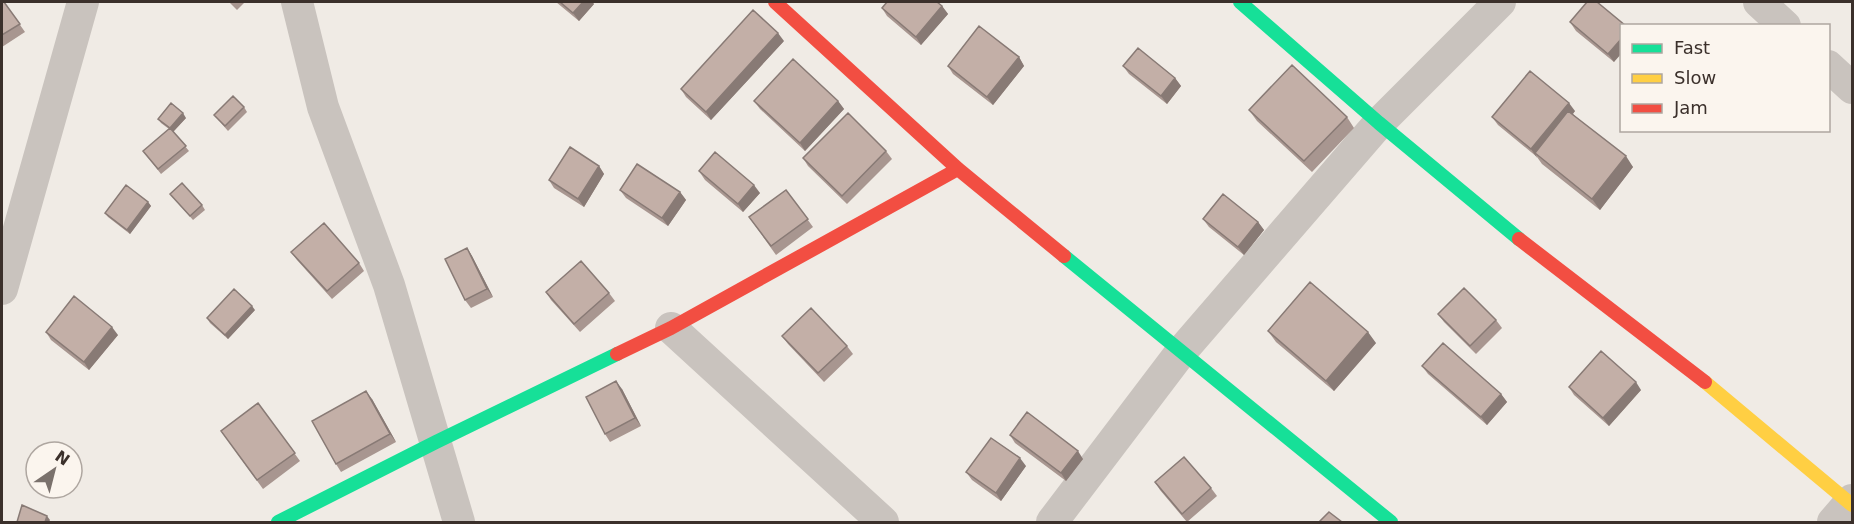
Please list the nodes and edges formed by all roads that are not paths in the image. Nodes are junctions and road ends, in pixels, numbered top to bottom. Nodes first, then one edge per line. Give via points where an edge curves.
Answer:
1 (83, 2) edge
2 (297, 2) edge
3 (775, 2) edge
4 (1240, 2) edge
5 (1500, 2) edge
6 (1759, 2) edge
7 (1783, 24) edge
8 (1830, 68) edge
9 (1852, 87) edge
10 (1379, 123) junction
11 (958, 170) junction
12 (2, 290) edge
13 (671, 328) junction
14 (1181, 352) junction
15 (436, 442) junction
16 (1847, 508) edge
17 (278, 522) edge
18 (459, 522) edge
19 (883, 522) edge
20 (1052, 522) edge
21 (1391, 522) edge

1 - 12 street
2 - 15 street via 323,107 389,285
3 - 11 street
4 - 10 street
5 - 10 street
6 - 7 street
8 - 9 street
10 - 14 street
10 - 16 street via 1513,235 1720,394
11 - 13 street
11 - 14 street
13 - 15 street
13 - 19 street
14 - 20 street
14 - 21 street
15 - 17 street
15 - 18 street

